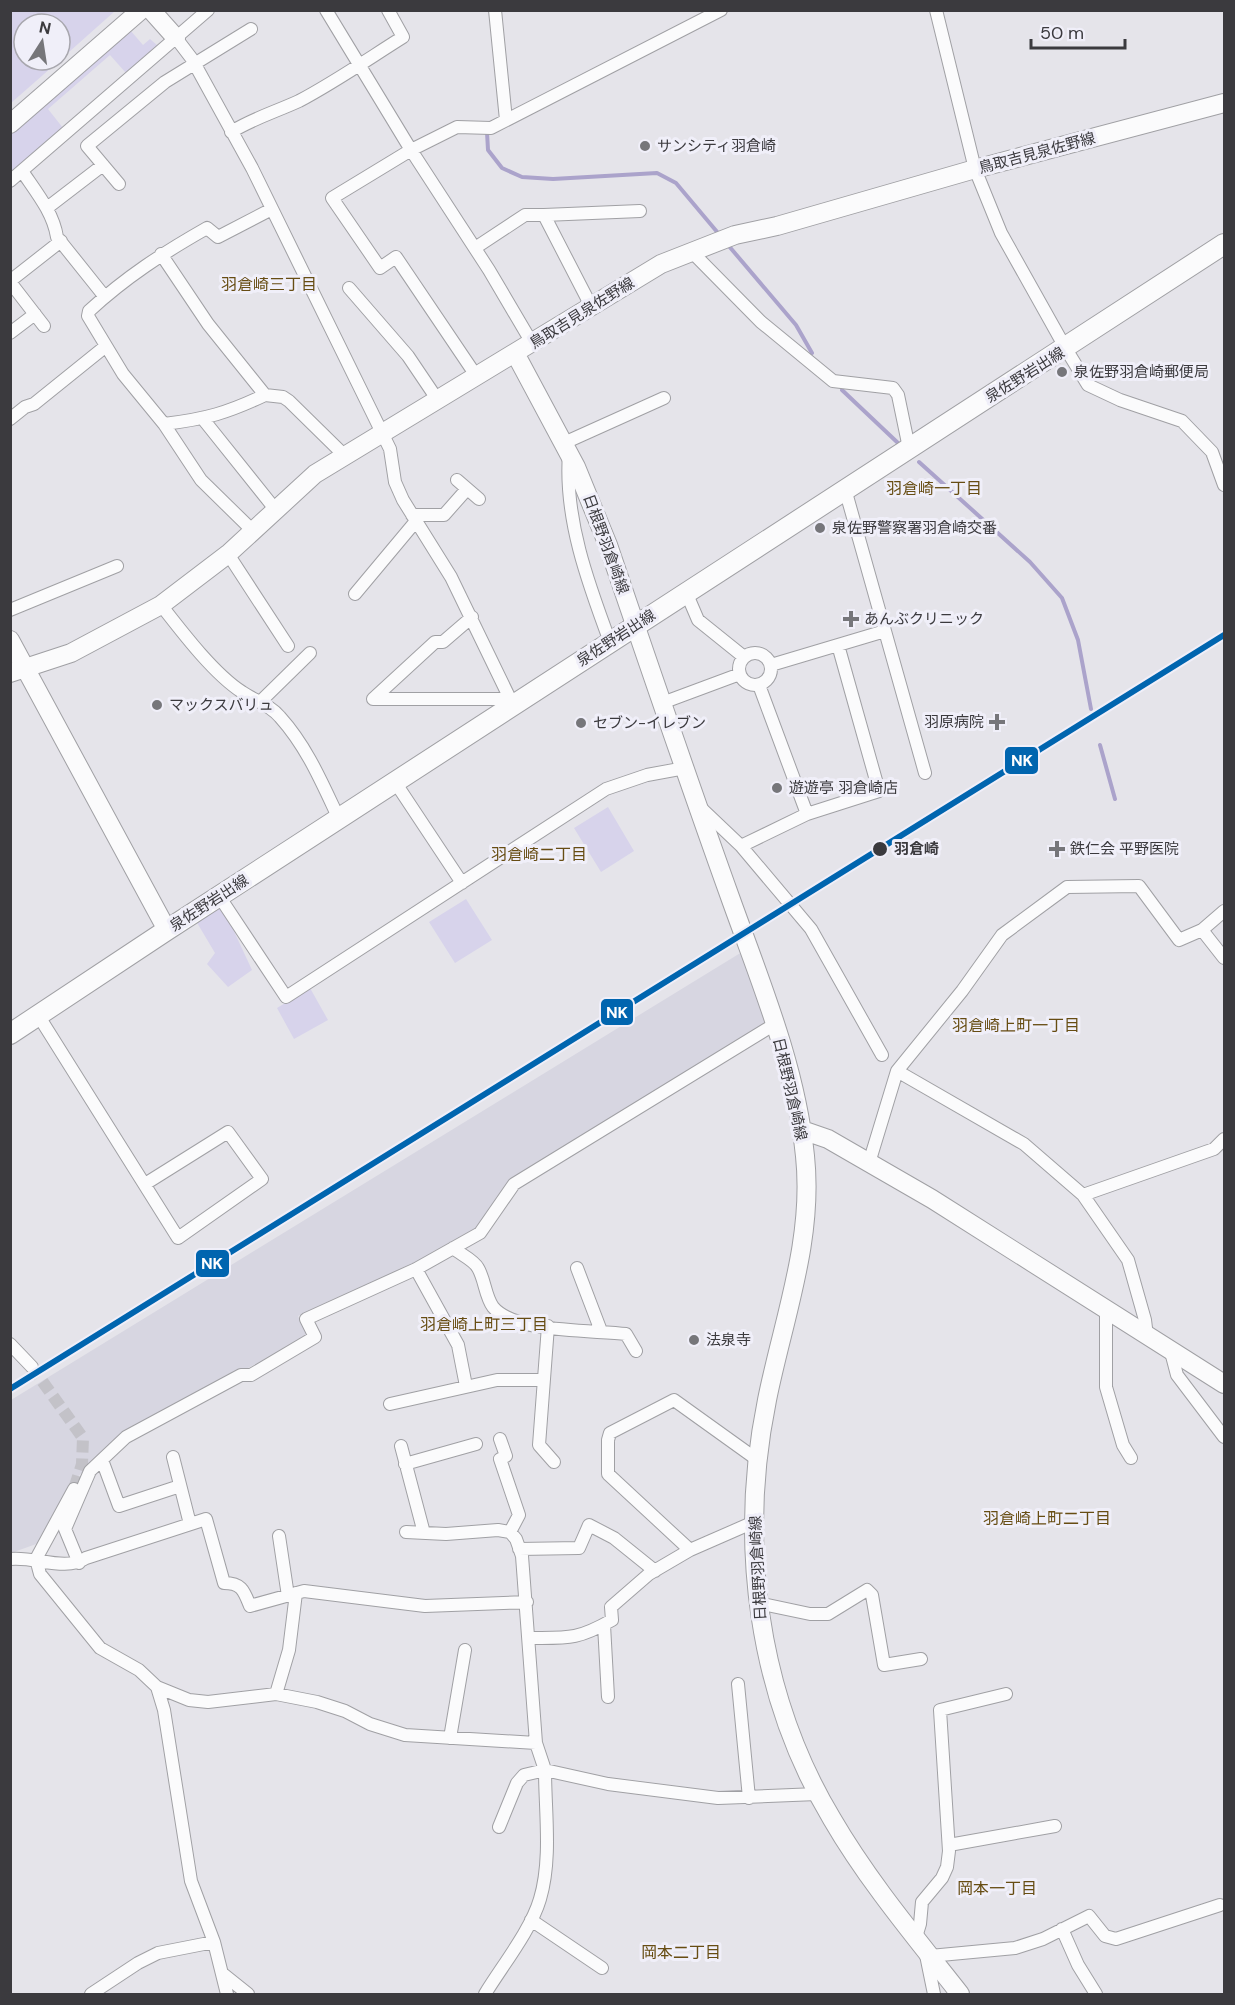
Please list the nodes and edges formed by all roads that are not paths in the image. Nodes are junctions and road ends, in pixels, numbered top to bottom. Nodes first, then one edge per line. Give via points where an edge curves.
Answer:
1 (141, 10) edge
2 (151, 10) edge
3 (208, 10) edge
4 (326, 10) edge
5 (388, 10) edge
6 (495, 10) edge
7 (721, 10) edge
8 (936, 10) edge
9 (251, 28) dead end
10 (176, 38) junction
11 (194, 62) junction
12 (359, 64) junction
13 (1224, 103) edge
14 (506, 120) junction
15 (10, 124) edge
16 (231, 132) junction
17 (411, 150) junction
18 (103, 165) junction
19 (975, 169) junction
20 (22, 171) junction
21 (10, 181) edge
22 (119, 184) dead end
23 (47, 208) junction
24 (270, 210) junction
25 (640, 211) dead end
26 (544, 215) junction
27 (61, 241) junction
28 (1224, 244) edge
29 (475, 248) junction
30 (691, 251) junction
31 (161, 254) junction
32 (10, 282) edge
33 (349, 288) dead end
34 (105, 297) junction
35 (591, 306) junction
36 (35, 314) junction
37 (44, 326) dead end
38 (10, 333) edge
39 (532, 343) junction
40 (106, 346) junction
41 (1066, 349) junction
42 (515, 353) junction
43 (477, 377) junction
44 (265, 395) junction
45 (664, 398) dead end
46 (437, 399) junction
47 (10, 419) edge
48 (202, 419) junction
49 (164, 424) junction
50 (379, 433) junction
51 (567, 448) junction
52 (909, 448) junction
53 (344, 455) junction
54 (457, 480) dead end
55 (1224, 485) edge
56 (467, 489) junction
57 (845, 489) junction
58 (479, 499) dead end
59 (275, 509) junction
60 (414, 518) junction
61 (252, 530) junction
62 (228, 554) junction
63 (117, 567) dead end
64 (686, 592) junction
65 (355, 594) dead end
66 (161, 605) junction
67 (10, 610) edge
68 (472, 617) junction
69 (635, 625) junction
70 (885, 631) junction
71 (10, 640) edge
72 (610, 642) junction
73 (838, 645) junction
74 (288, 646) dead end
75 (310, 652) dead end
76 (744, 657) junction
77 (771, 665) junction
78 (18, 670) edge
79 (740, 674) junction
80 (759, 685) junction
81 (261, 701) junction
82 (512, 702) junction
83 (662, 703) junction
84 (685, 768) junction
85 (925, 773) dead end
86 (395, 782) junction
87 (698, 806) junction
88 (807, 814) junction
89 (339, 819) junction
90 (741, 846) junction
91 (462, 883) junction
92 (219, 896) junction
93 (1224, 911) edge
94 (167, 930) junction
95 (1202, 930) junction
96 (1224, 958) edge
97 (38, 1015) junction
98 (775, 1024) junction
99 (10, 1034) edge
100 (882, 1055) dead end
101 (897, 1071) junction
102 (802, 1130) junction
103 (1224, 1139) edge
104 (869, 1162) junction
105 (145, 1184) junction
106 (1083, 1195) junction
107 (453, 1248) junction
108 (577, 1268) dead end
109 (416, 1269) junction
110 (1107, 1310) junction
111 (548, 1326) junction
112 (601, 1331) junction
113 (1147, 1336) junction
114 (10, 1344) edge
115 (636, 1352) dead end
116 (1171, 1352) junction
117 (32, 1368) tunnel mouth
118 (543, 1380) junction
119 (1224, 1384) edge
120 (466, 1386) junction
121 (390, 1404) dead end
122 (1224, 1437) edge
123 (500, 1439) dead end
124 (476, 1444) dead end
125 (401, 1446) dead end
126 (173, 1457) dead end
127 (1131, 1458) dead end
128 (102, 1460) junction
129 (759, 1461) junction
130 (554, 1462) dead end
131 (405, 1464) junction
132 (180, 1486) junction
133 (74, 1489) tunnel mouth
134 (754, 1522) junction
135 (190, 1524) junction
136 (406, 1532) dead end
137 (510, 1532) junction
138 (424, 1533) junction
139 (279, 1536) dead end
140 (519, 1549) junction
141 (690, 1550) junction
142 (10, 1559) edge
143 (36, 1559) junction
144 (79, 1563) junction
145 (655, 1571) junction
146 (292, 1595) junction
147 (527, 1602) junction
148 (758, 1603) junction
149 (604, 1625) junction
150 (529, 1638) junction
151 (465, 1650) dead end
152 (921, 1659) dead end
153 (738, 1684) dead end
154 (157, 1687) junction
155 (276, 1694) junction
156 (1006, 1694) dead end
157 (608, 1697) dead end
158 (450, 1738) junction
159 (536, 1743) junction
160 (545, 1770) junction
161 (817, 1794) junction
162 (749, 1798) junction
163 (1055, 1826) dead end
164 (499, 1827) dead end
165 (949, 1845) junction
166 (1220, 1905) dead end
167 (531, 1920) junction
168 (1062, 1929) junction
169 (214, 1942) junction
170 (924, 1947) junction
171 (602, 1968) dead end
172 (223, 1974) junction
173 (91, 1995) edge
174 (227, 1995) edge
175 (248, 1995) edge
176 (485, 1995) edge
177 (934, 1995) edge
178 (960, 1995) edge
179 (1096, 1995) edge

1 - 15 main road
2 - 10 main road
3 - 10 street
4 - 12 street
5 - 12 street via 403,37
6 - 14 street
7 - 14 street
8 - 19 street
9 - 11 street
10 - 11 street
10 - 20 street
11 - 16 street
11 - 18 street via 87,146
12 - 16 street via 296,102
12 - 17 street
13 - 19 main road, 鳥取吉見泉佐野線
14 - 17 street via 491,128 457,127
16 - 24 street
17 - 29 street
17 - 43 street via 332,198 380,267 396,257
18 - 22 street
18 - 23 street
19 - 30 main road, 鳥取吉見泉佐野線 via 735,235
19 - 41 street via 1001,232
20 - 21 street
20 - 23 street
23 - 27 street
24 - 31 street via 218,237 207,228
24 - 50 street
25 - 26 street
26 - 29 street via 525,215
26 - 35 street
27 - 32 street
27 - 34 street
28 - 41 main road, 泉佐野岩出線
29 - 39 street
30 - 35 main road, 鳥取吉見泉佐野線 via 661,264
30 - 52 street via 761,322 833,381 893,388 898,395
31 - 34 street
31 - 44 street via 208,324
32 - 36 street
33 - 46 street via 408,356
34 - 40 street via 88,316
35 - 39 main road, 鳥取吉見泉佐野線
36 - 37 street
36 - 38 street
39 - 42 main road, 鳥取吉見泉佐野線
40 - 47 street
40 - 49 street via 123,375
41 - 52 main road, 泉佐野岩出線
41 - 55 street via 1088,385 1182,422 1212,452
42 - 43 main road, 鳥取吉見泉佐野線
42 - 51 main road, 日根野羽倉崎線
43 - 46 main road, 鳥取吉見泉佐野線
44 - 48 street via 229,412
44 - 53 street via 284,397
45 - 51 street
46 - 50 main road, 鳥取吉見泉佐野線
48 - 49 street
48 - 59 street
49 - 61 street via 201,480
50 - 53 main road, 鳥取吉見泉佐野線
50 - 60 street via 390,449 394,482
51 - 69 main road, 日根野羽倉崎線 via 608,545
51 - 72 street via 569,498 590,590
52 - 57 main road, 泉佐野岩出線
53 - 59 main road, 鳥取吉見泉佐野線
54 - 56 street
56 - 58 street
56 - 60 street via 444,515
57 - 64 main road, 泉佐野岩出線
57 - 70 street
59 - 61 main road, 鳥取吉見泉佐野線
60 - 65 street
60 - 68 street
61 - 62 main road, 鳥取吉見泉佐野線
62 - 66 main road, 鳥取吉見泉佐野線
62 - 74 street
63 - 67 street
64 - 69 main road, 泉佐野岩出線
64 - 76 street via 698,620
66 - 78 main road, 鳥取吉見泉佐野線 via 71,653
66 - 81 street via 194,646 242,693
68 - 82 street
68 - 82 street via 444,642 435,642 373,699
69 - 72 main road, 泉佐野岩出線
69 - 83 main road, 日根野羽倉崎線
70 - 73 street
70 - 85 street
71 - 78 main road
72 - 82 main road, 泉佐野岩出線
73 - 77 street
73 - 88 street via 879,791
75 - 81 street
76 - 77 street via 760,653
76 - 79 street
77 - 80 street via 768,680
78 - 94 main road
79 - 80 street via 749,684
79 - 83 street
80 - 88 street
81 - 89 street via 278,715 306,751
82 - 86 main road, 泉佐野岩出線
83 - 84 main road, 日根野羽倉崎線
84 - 87 main road, 日根野羽倉崎線
84 - 91 street via 606,789
86 - 89 main road, 泉佐野岩出線
86 - 91 street
87 - 90 street
87 - 98 main road, 日根野羽倉崎線
88 - 90 street
89 - 92 main road, 泉佐野岩出線
90 - 100 street via 811,929
91 - 92 street via 286,997
92 - 94 main road, 泉佐野岩出線
93 - 95 street
94 - 97 main road, 泉佐野岩出線
95 - 96 street
95 - 101 street via 1179,940 1139,886 1067,887 1002,934
97 - 99 main road, 泉佐野岩出線
97 - 105 street
98 - 102 main road, 日根野羽倉崎線
98 - 107 street via 514,1184 480,1233
101 - 104 street
101 - 106 street via 1024,1144
102 - 104 main road via 828,1139
102 - 129 main road, 日根野羽倉崎線 via 806,1162 804,1241 766,1402
103 - 106 street via 1214,1149
104 - 110 main road
105 - 105 street via 228,1132 262,1179 178,1238
106 - 113 street via 1128,1260
107 - 109 street
107 - 111 street via 478,1266 491,1304 499,1314
108 - 112 street
109 - 120 street via 458,1345
109 - 128 street via 306,1319 315,1337 251,1375 241,1375 126,1437
110 - 113 main road
110 - 127 street via 1106,1387 1123,1445
111 - 112 street
111 - 118 street
112 - 115 street via 626,1334
113 - 116 main road
114 - 117 street
116 - 119 main road
116 - 122 street via 1177,1375
118 - 120 street via 497,1380
118 - 130 street via 539,1445
120 - 121 street
123 - 137 street via 506,1456 500,1460 519,1515
124 - 131 street
125 - 131 street
126 - 132 street
128 - 132 street via 119,1506
128 - 144 street via 90,1471 65,1529
129 - 134 main road, 日根野羽倉崎線
129 - 141 street via 674,1400 610,1433 608,1474
131 - 138 street
132 - 135 street
133 - 143 street
134 - 141 street
134 - 148 main road, 日根野羽倉崎線
135 - 144 street
135 - 146 street via 206,1519 224,1583 235,1583 244,1589 250,1606
136 - 138 street
137 - 138 street
137 - 140 street
139 - 146 street
140 - 145 street via 579,1548 589,1525 614,1538
140 - 147 street
141 - 145 street
142 - 143 street
143 - 144 street
143 - 154 street via 40,1574 100,1648 139,1670
145 - 149 street via 611,1607 612,1620
146 - 147 street via 304,1591 425,1606
146 - 155 street via 289,1650
147 - 150 street
148 - 152 street via 828,1614 867,1590 872,1595 884,1665
148 - 161 main road, 日根野羽倉崎線 via 780,1704
149 - 150 street via 576,1638
149 - 157 street
150 - 159 street
151 - 158 street
153 - 162 street
154 - 155 street via 189,1700 208,1702
154 - 169 street via 191,1881
155 - 158 street via 345,1711 405,1735
156 - 165 street via 940,1710
158 - 159 street
159 - 160 street
160 - 162 street via 608,1784 718,1798
160 - 164 street via 524,1774
160 - 167 street via 546,1870
161 - 162 street
161 - 170 main road, 日根野羽倉崎線 via 862,1866
163 - 165 street
165 - 170 street via 947,1867 922,1902
166 - 168 street via 1116,1939 1105,1936 1089,1916
167 - 171 street
167 - 176 street
168 - 170 street via 1015,1948
168 - 179 street
169 - 172 street
169 - 173 street via 158,1953
170 - 177 street
170 - 178 main road, 日根野羽倉崎線
172 - 174 street
172 - 175 street

